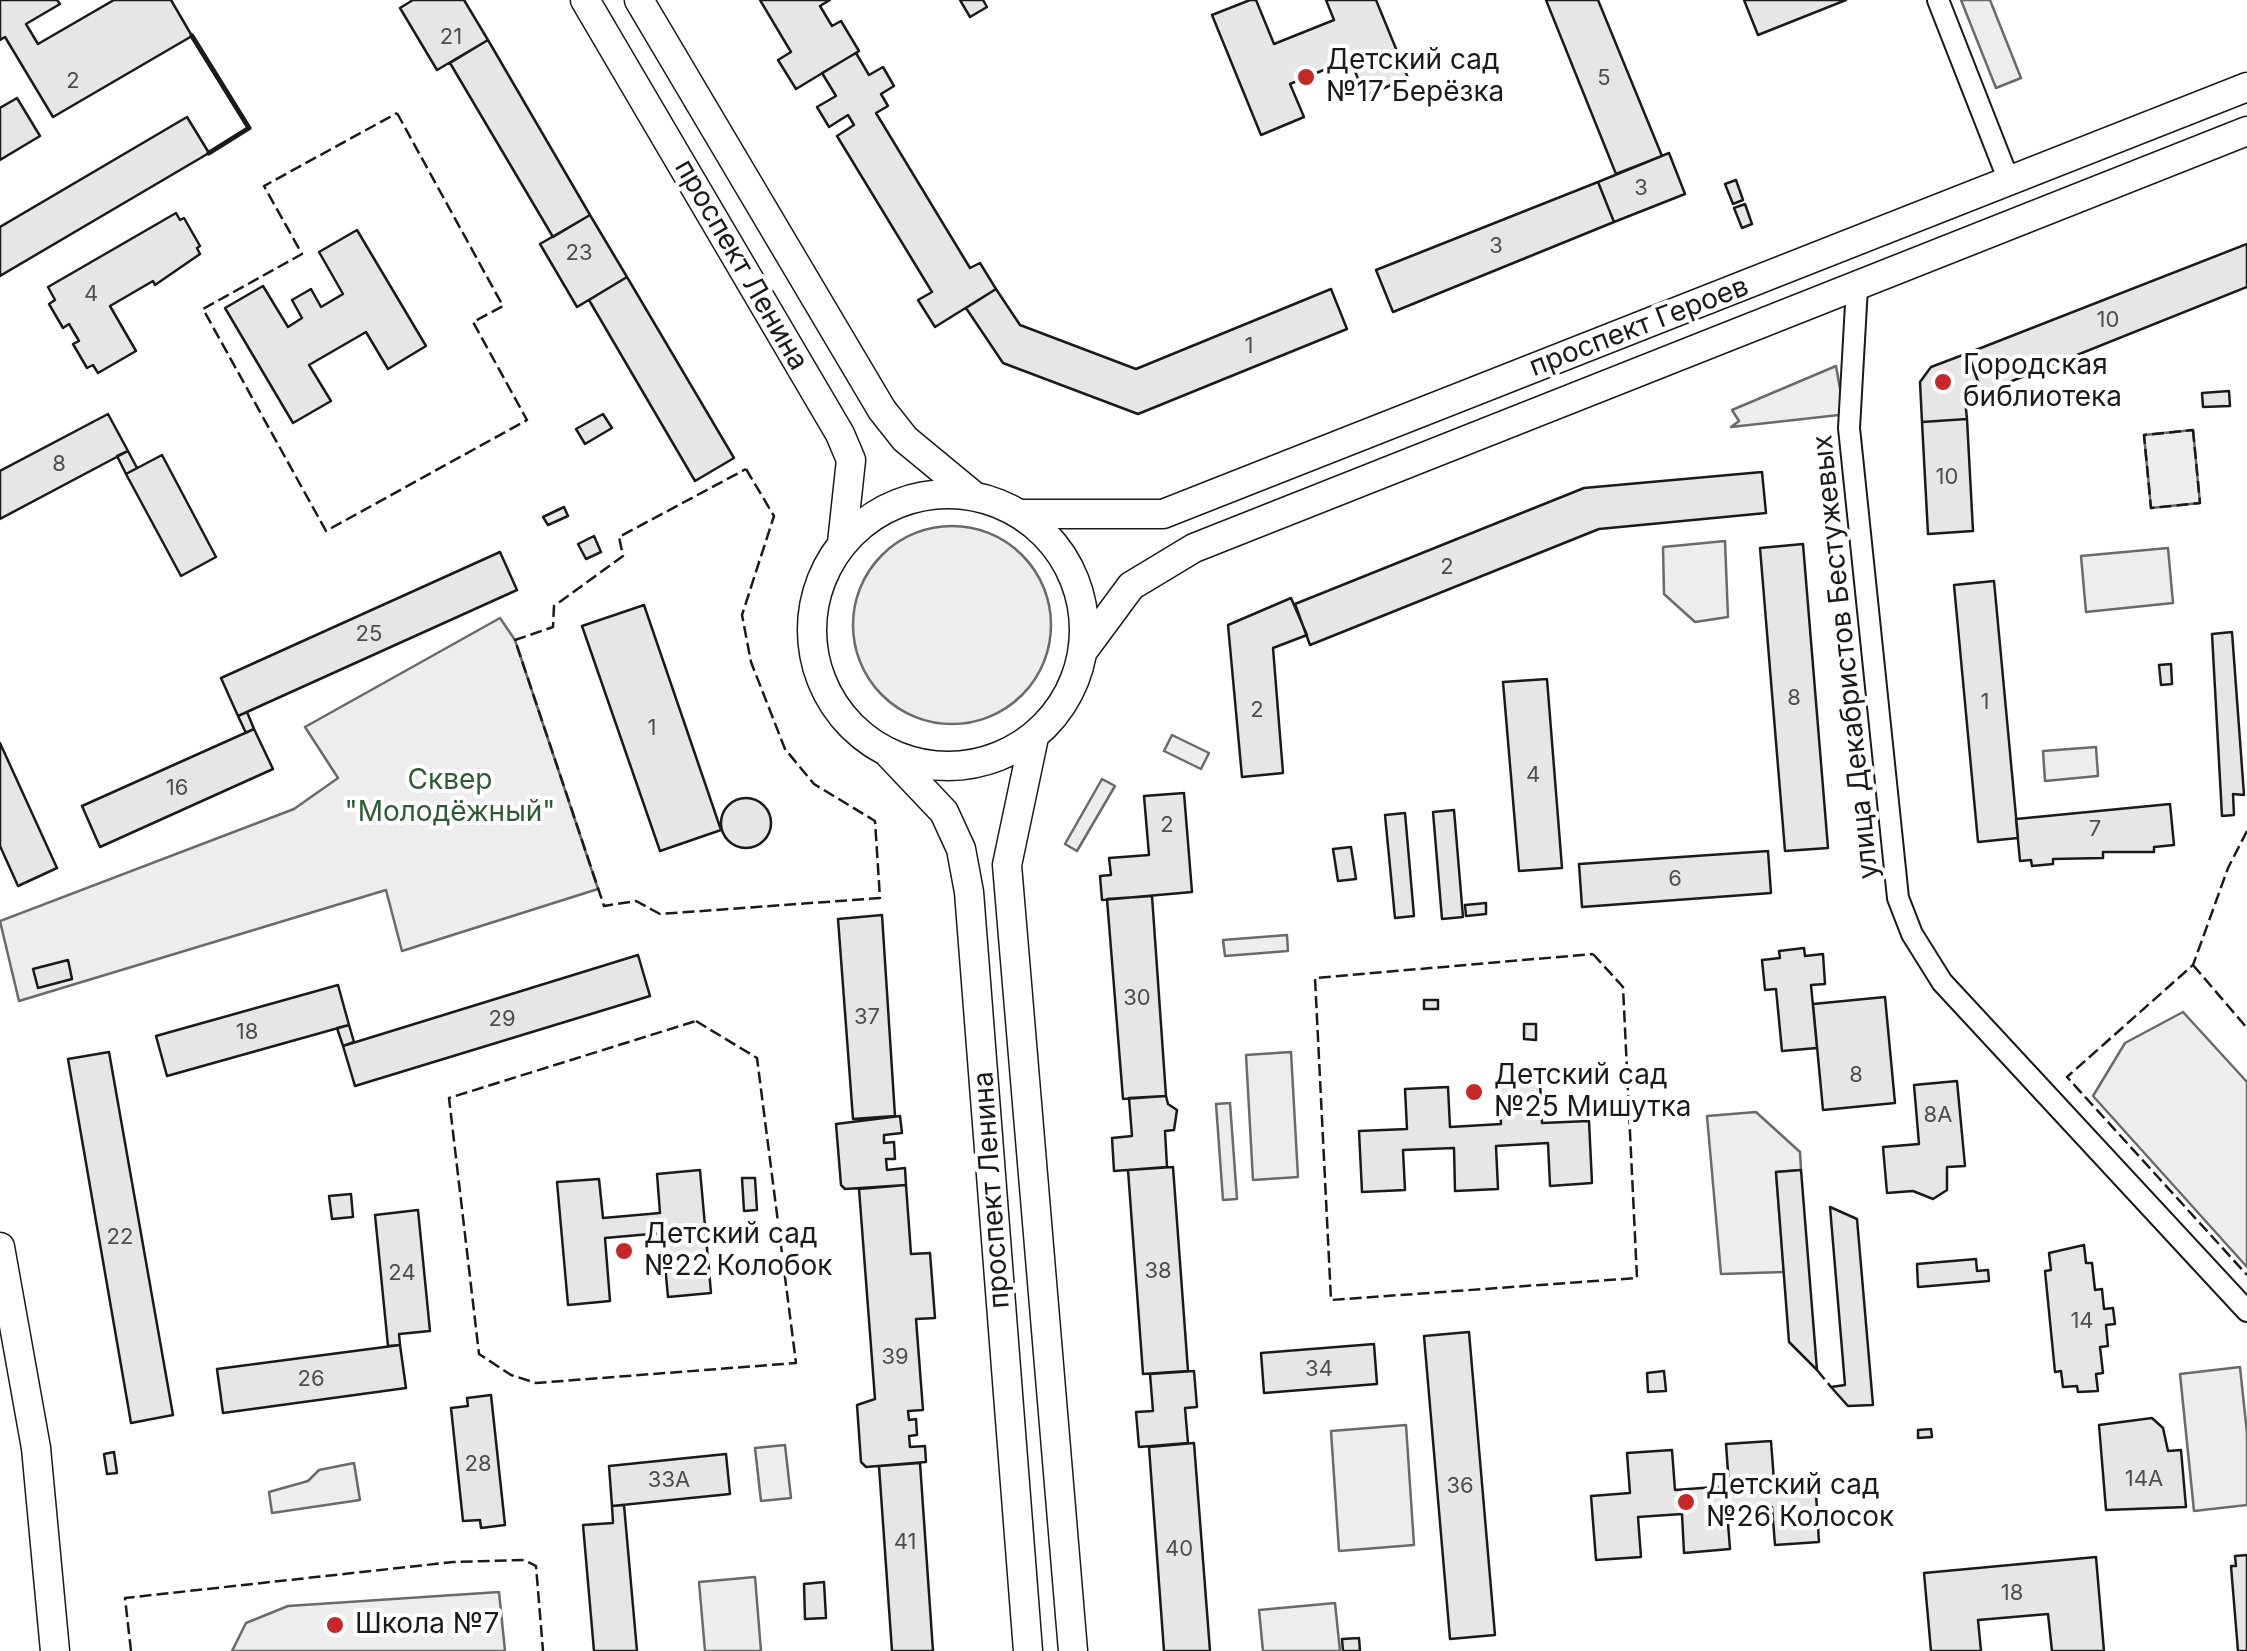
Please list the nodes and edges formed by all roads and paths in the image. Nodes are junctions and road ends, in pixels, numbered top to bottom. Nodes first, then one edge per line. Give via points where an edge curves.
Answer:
1 (585, 0) edge
2 (639, 0) edge
3 (1938, 0) edge
4 (2247, 87) edge
5 (2247, 131) edge
6 (2009, 180) junction
7 (1857, 286) junction
8 (974, 496) junction
9 (1020, 514) junction
10 (842, 543) junction
11 (1083, 651) junction
12 (1034, 736) junction
13 (889, 754) junction
14 (0, 1247) edge
15 (2247, 1311) edge
16 (56, 1651) edge
17 (1028, 1651) edge
18 (1072, 1651) edge

1 - 10 main road, проспект Ленина via 840,434 850,460
2 - 8 main road, проспект Ленина via 882,410
3 - 6 street
4 - 6 main road, проспект Героев
5 - 7 main road, проспект Героев
6 - 9 main road, проспект Героев via 1163,514
7 - 11 main road, проспект Героев via 1194,548 1131,586
7 - 15 street, улица Декабристов Бестужевых via 1848,428 1898,898 1942,982
8 - 9 main road
8 - 10 main road via 925,495 879,512
9 - 11 main road via 1059,550 1074,582
10 - 13 main road via 822,577 811,616 812,651 822,686 841,716
11 - 12 main road via 1072,687
12 - 13 main road via 989,761 938,767
12 - 18 main road, проспект Ленина via 1008,865
13 - 17 main road, проспект Ленина via 944,812 961,849 969,892
14 - 16 main road via 36,1448

